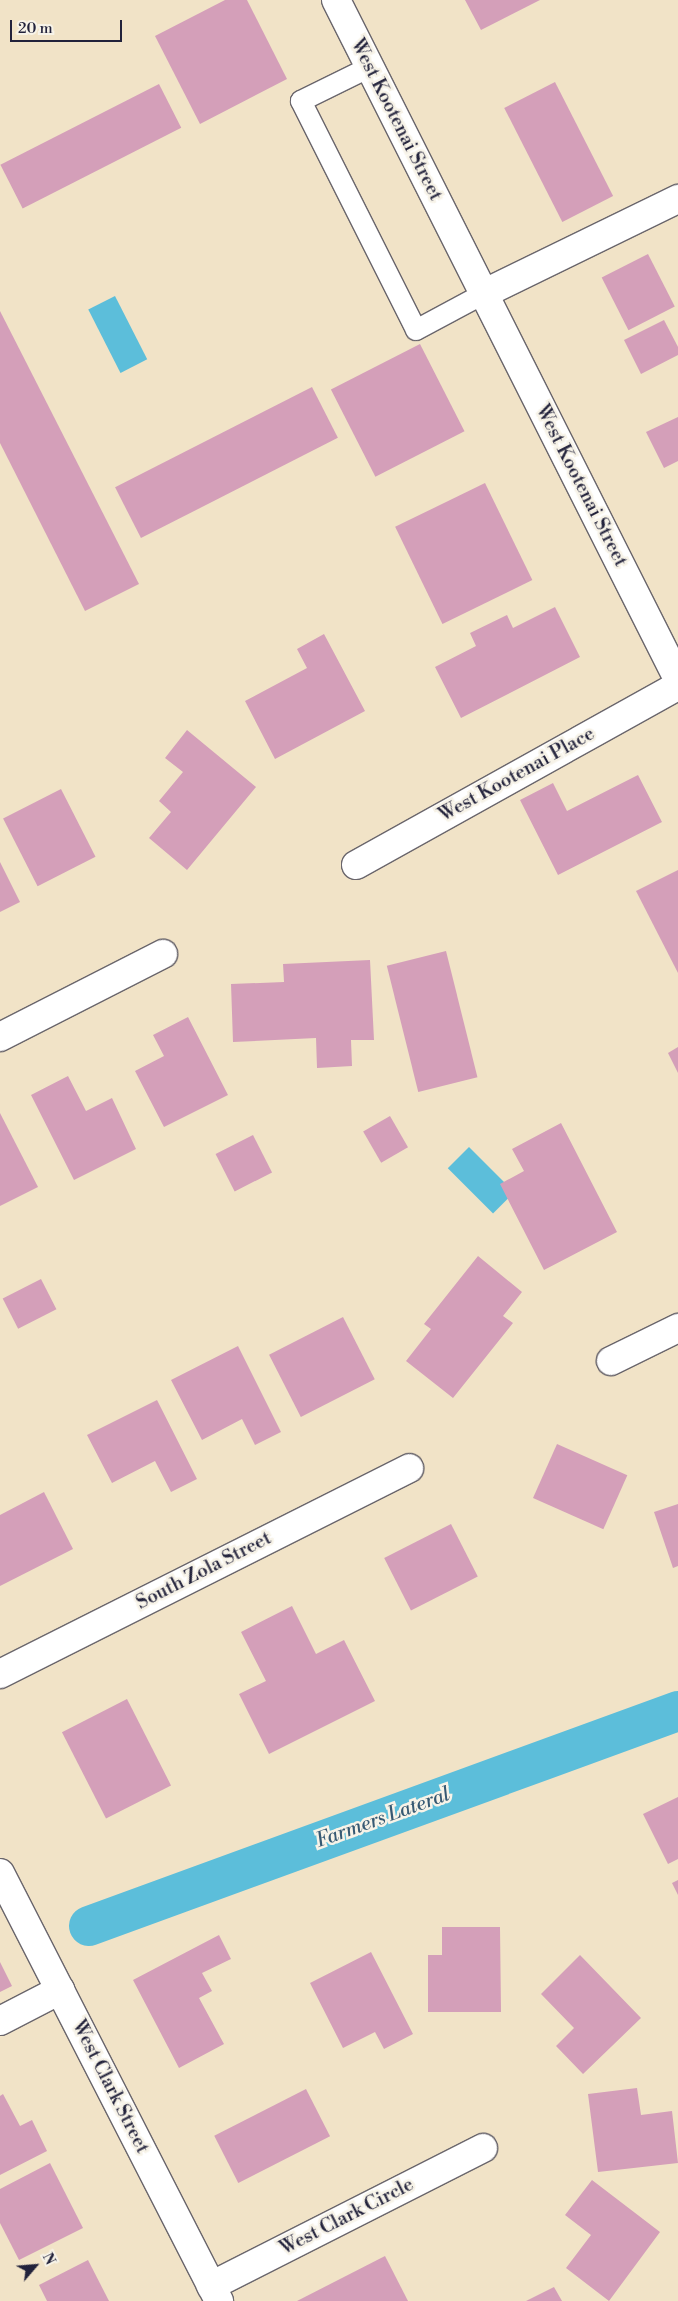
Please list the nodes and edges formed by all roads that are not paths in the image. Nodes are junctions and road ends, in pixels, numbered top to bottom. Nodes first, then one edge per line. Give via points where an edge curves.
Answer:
1 (336, 0) edge
2 (370, 67) junction
3 (678, 199) edge
4 (483, 294) junction
5 (678, 679) edge
6 (678, 686) edge
7 (356, 864) dead end
8 (163, 954) dead end
9 (0, 1037) edge
10 (678, 1328) edge
11 (611, 1361) dead end
12 (409, 1468) dead end
13 (0, 1674) edge
14 (0, 1873) edge
15 (60, 1990) junction
16 (0, 2021) edge
17 (483, 2148) dead end
18 (215, 2293) edge

1 - 2 street, West Kootenai Street
2 - 4 street, West Kootenai Street
2 - 4 lane via 301,101 416,330
3 - 4 street
4 - 5 street, West Kootenai Street
6 - 7 street, West Kootenai Place
8 - 9 street
10 - 11 street
12 - 13 street, South Zola Street
14 - 15 street, West Clark Street
15 - 16 street
15 - 18 street, West Clark Street
17 - 18 street, West Clark Circle

